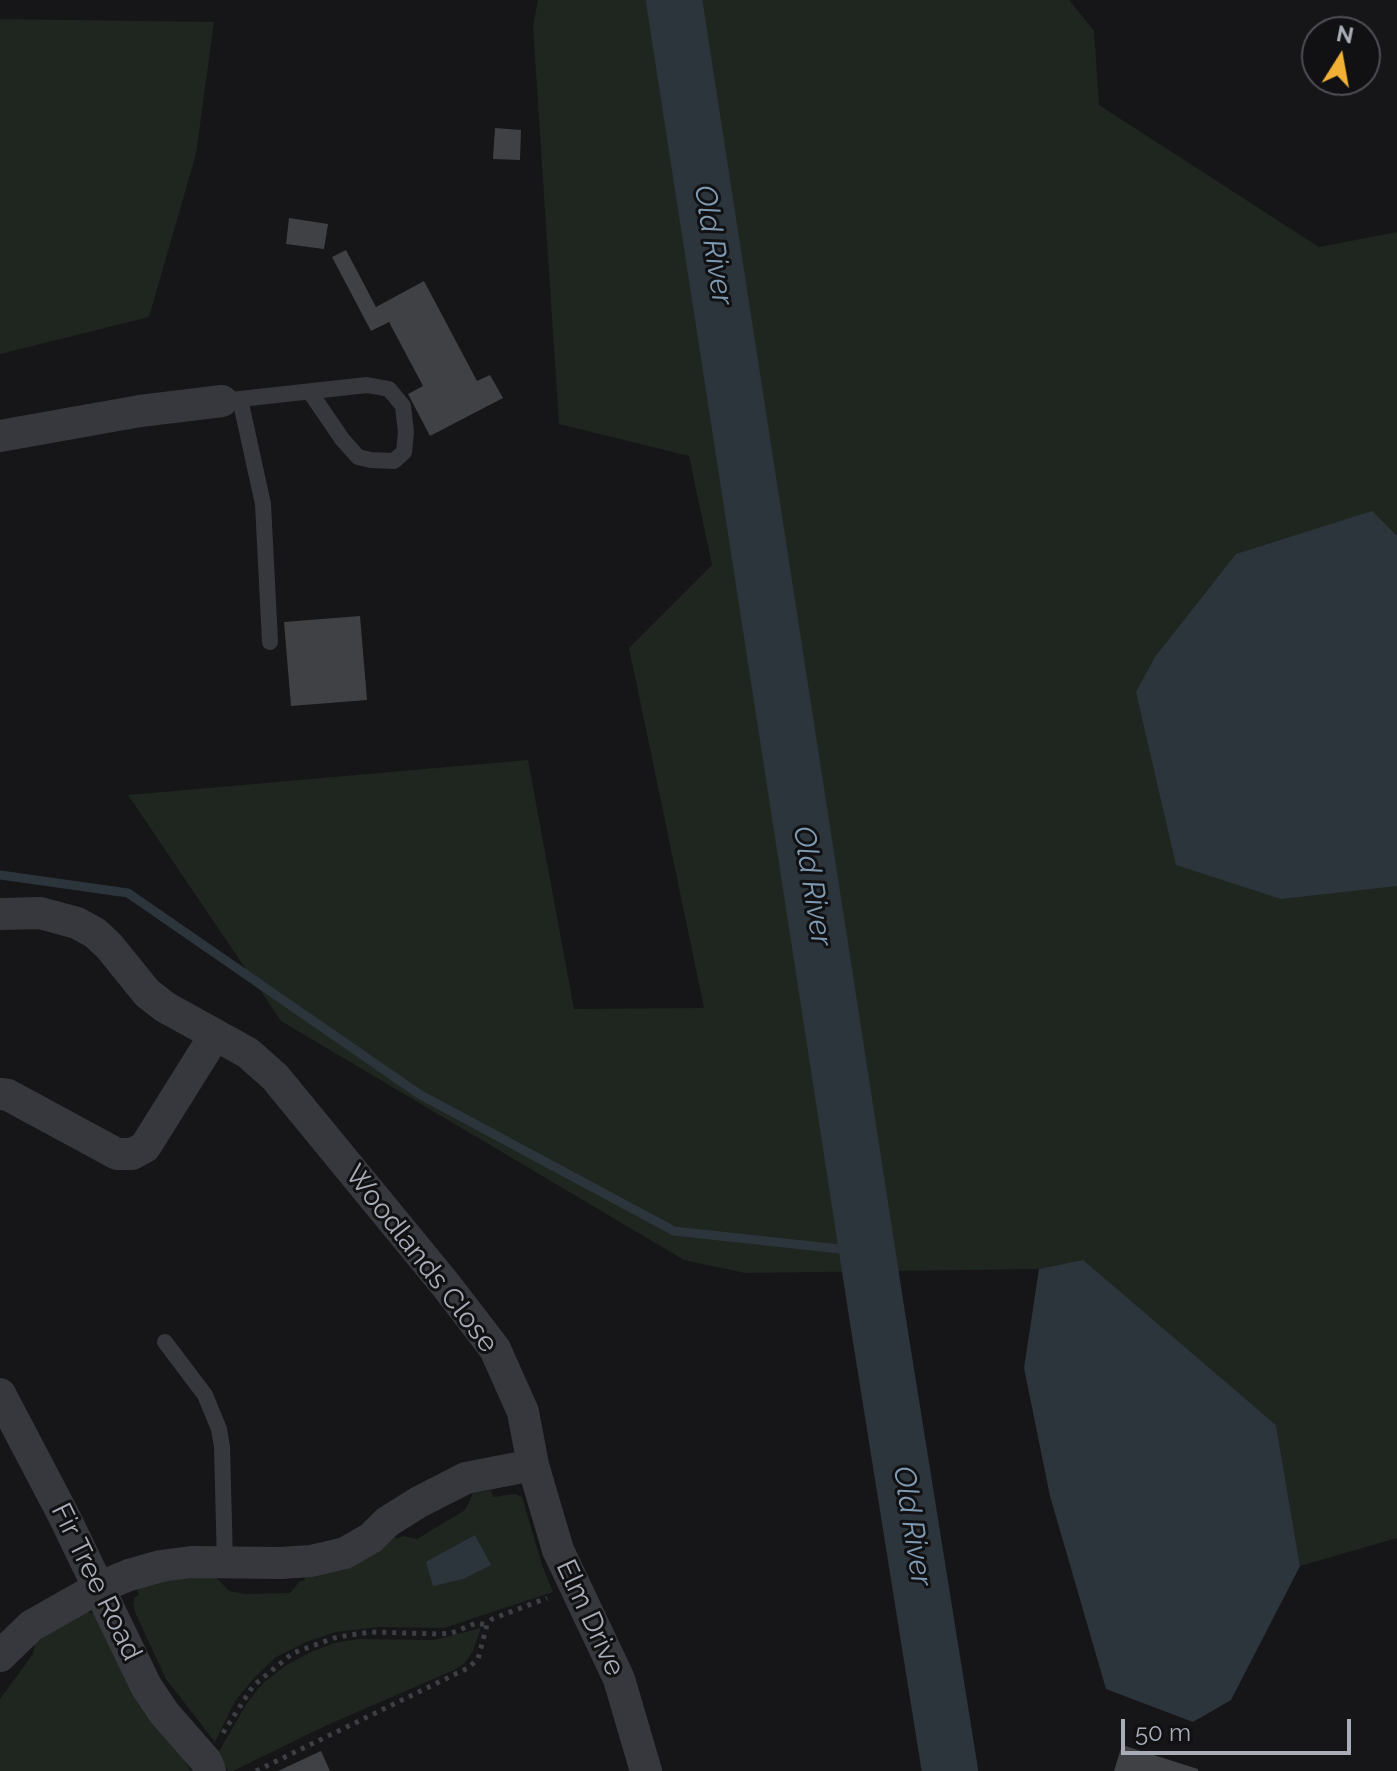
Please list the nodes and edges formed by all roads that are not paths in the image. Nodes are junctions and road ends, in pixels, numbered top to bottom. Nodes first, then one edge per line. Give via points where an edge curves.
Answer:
1 (310, 392) junction
2 (231, 400) junction
3 (0, 436) edge
4 (270, 642) dead end
5 (0, 914) edge
6 (215, 1035) junction
7 (0, 1094) edge
8 (165, 1342) dead end
9 (0, 1394) edge
10 (533, 1465) junction
11 (225, 1563) junction
12 (98, 1588) junction
13 (0, 1656) edge
14 (206, 1763) edge
15 (646, 1771) edge

1 - 1 lane via 367,385 389,389 403,406 404,452 394,461 358,457
1 - 2 lane
2 - 3 street
2 - 4 lane via 263,504
5 - 6 street via 40,913 95,933 147,993
6 - 7 street via 145,1147 132,1154 117,1154
6 - 10 street, Woodlands Close via 248,1053 275,1077 474,1320 495,1349 523,1412
8 - 11 lane via 205,1395 219,1429
9 - 12 street, Fir Tree Road
10 - 11 street via 466,1478 419,1502 345,1553 311,1561
10 - 15 street, Elm Drive via 553,1536 619,1679
11 - 12 street via 161,1566
12 - 13 street via 31,1626
12 - 14 street, Fir Tree Road via 146,1686

